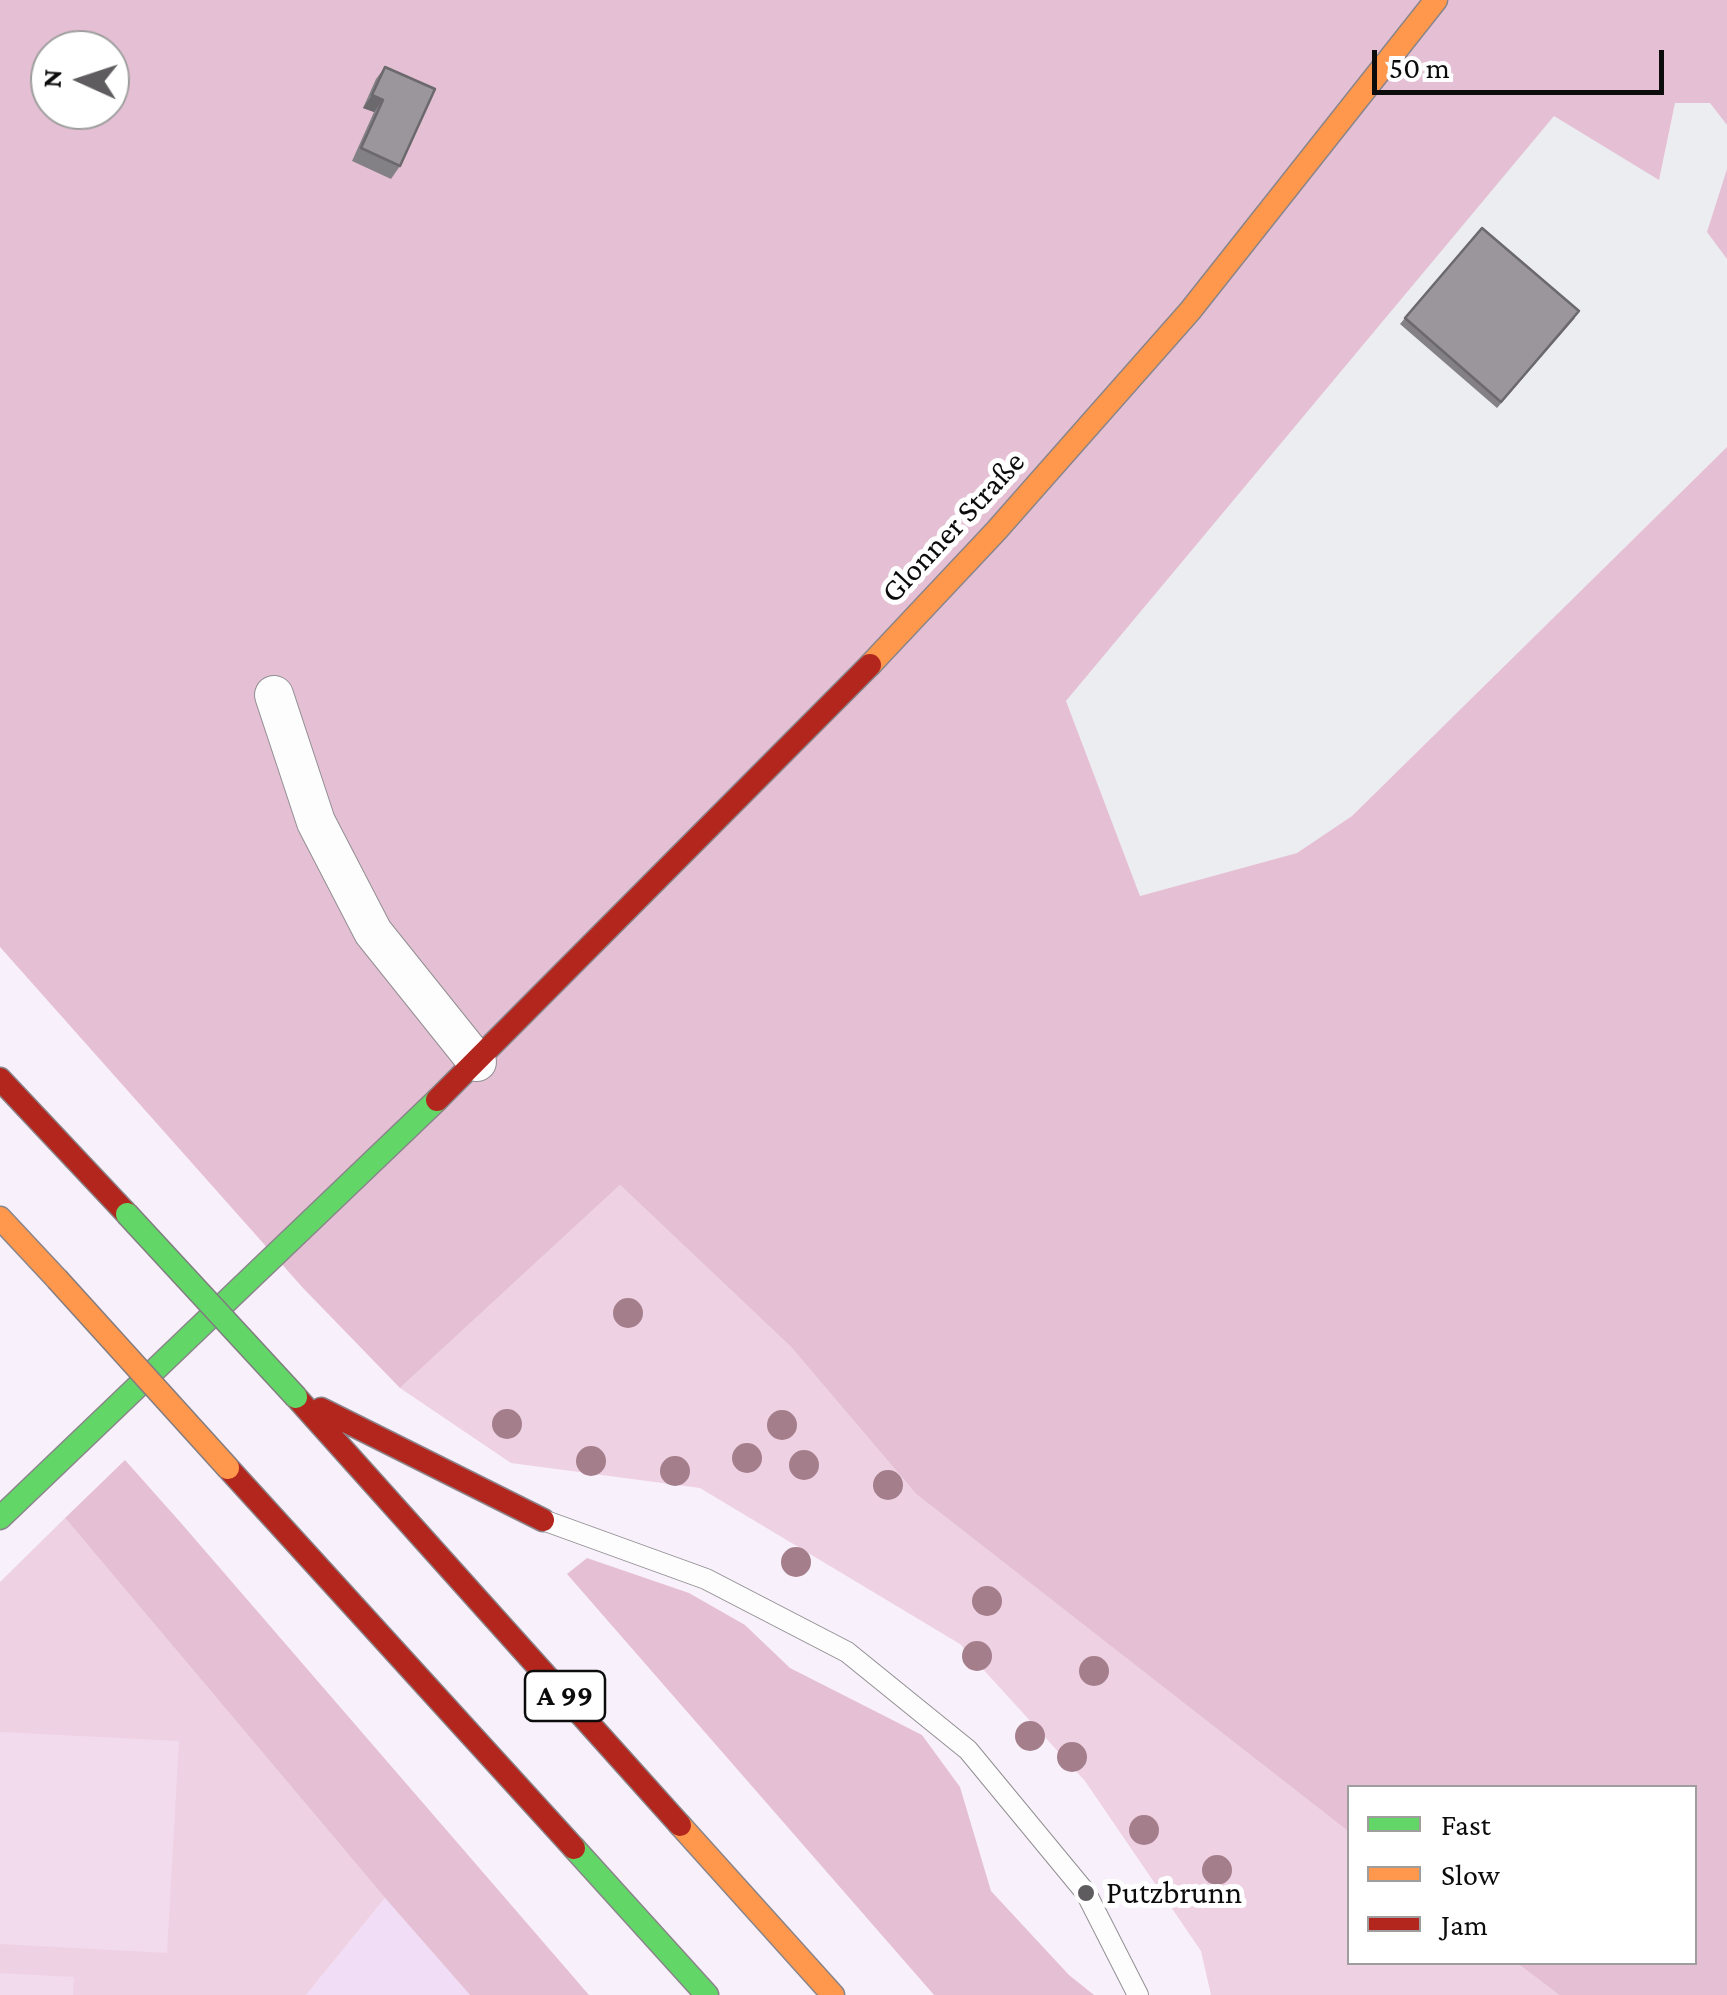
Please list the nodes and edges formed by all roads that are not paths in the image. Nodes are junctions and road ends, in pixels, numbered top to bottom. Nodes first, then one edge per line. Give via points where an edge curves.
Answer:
1 (1436, 0) edge
2 (274, 695) dead end
3 (477, 1062) junction
4 (0, 1080) edge
5 (0, 1218) edge
6 (296, 1397) junction
7 (0, 1518) edge
8 (543, 1520) joint
9 (707, 1995) edge
10 (833, 1995) edge
11 (1138, 1995) edge

1 - 3 main road, Glonner Straße via 1190,310 996,531 788,751
2 - 3 street via 316,822 374,932
3 - 7 main road, Glonner Straße
4 - 6 main road, A 99, bridge
5 - 9 main road, bridge
6 - 8 main road
6 - 10 main road, A 99
8 - 11 lane via 706,1579 846,1652 968,1750 1086,1893

